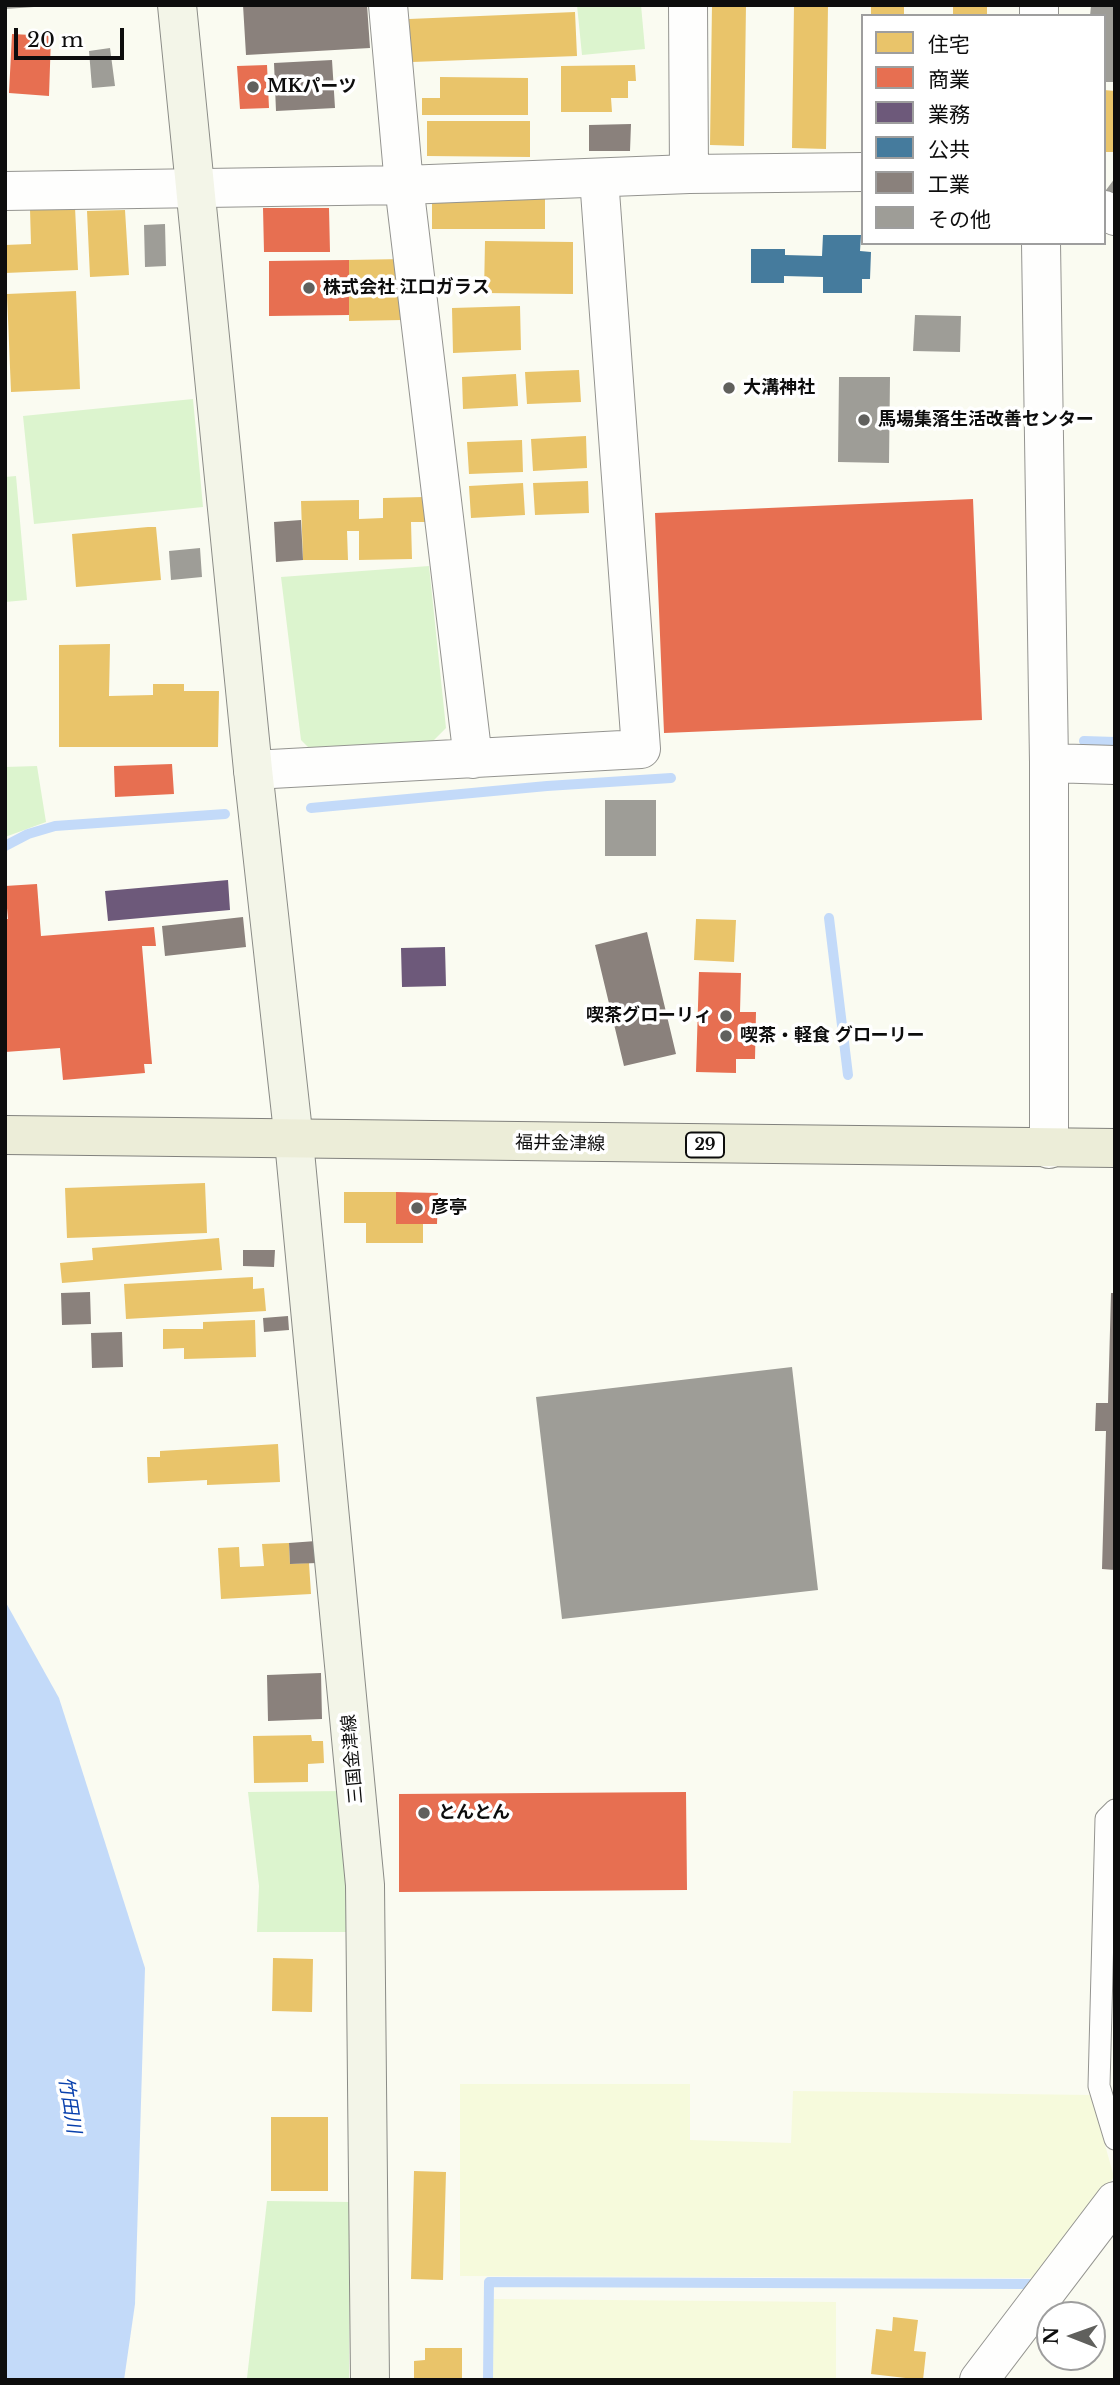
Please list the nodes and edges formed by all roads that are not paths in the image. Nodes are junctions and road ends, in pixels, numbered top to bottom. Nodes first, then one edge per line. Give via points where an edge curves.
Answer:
1 (177, 5) edge
2 (388, 5) edge
3 (688, 5) edge
4 (861, 172) edge
5 (689, 174) junction
6 (599, 178) junction
7 (404, 185) junction
8 (195, 187) junction
9 (5, 191) edge
10 (1041, 245) edge
11 (473, 759) junction
12 (1049, 763) junction
13 (1115, 765) edge
14 (253, 770) junction
15 (5, 1135) edge
16 (294, 1141) junction
17 (1115, 1148) edge
18 (1049, 1149) junction
19 (1115, 1810) edge
20 (1115, 2139) edge
21 (1115, 2202) edge
22 (370, 2380) edge
23 (979, 2380) edge

1 - 8 main road, 三国金津線
2 - 7 street
3 - 5 street
4 - 5 street
5 - 6 street
6 - 7 street
6 - 11 street via 641,748
7 - 8 street
7 - 11 street
8 - 9 street
8 - 14 main road, 三国金津線
10 - 12 street
11 - 14 street
12 - 13 street
12 - 18 street
14 - 16 main road, 三国金津線
15 - 16 main road, 福井金津線 / 29
16 - 18 main road, 福井金津線 / 29
16 - 22 main road, 三国金津線 via 365,1885
17 - 18 main road, 福井金津線 / 29
19 - 20 lane via 1106,1819 1099,2086
21 - 23 street

